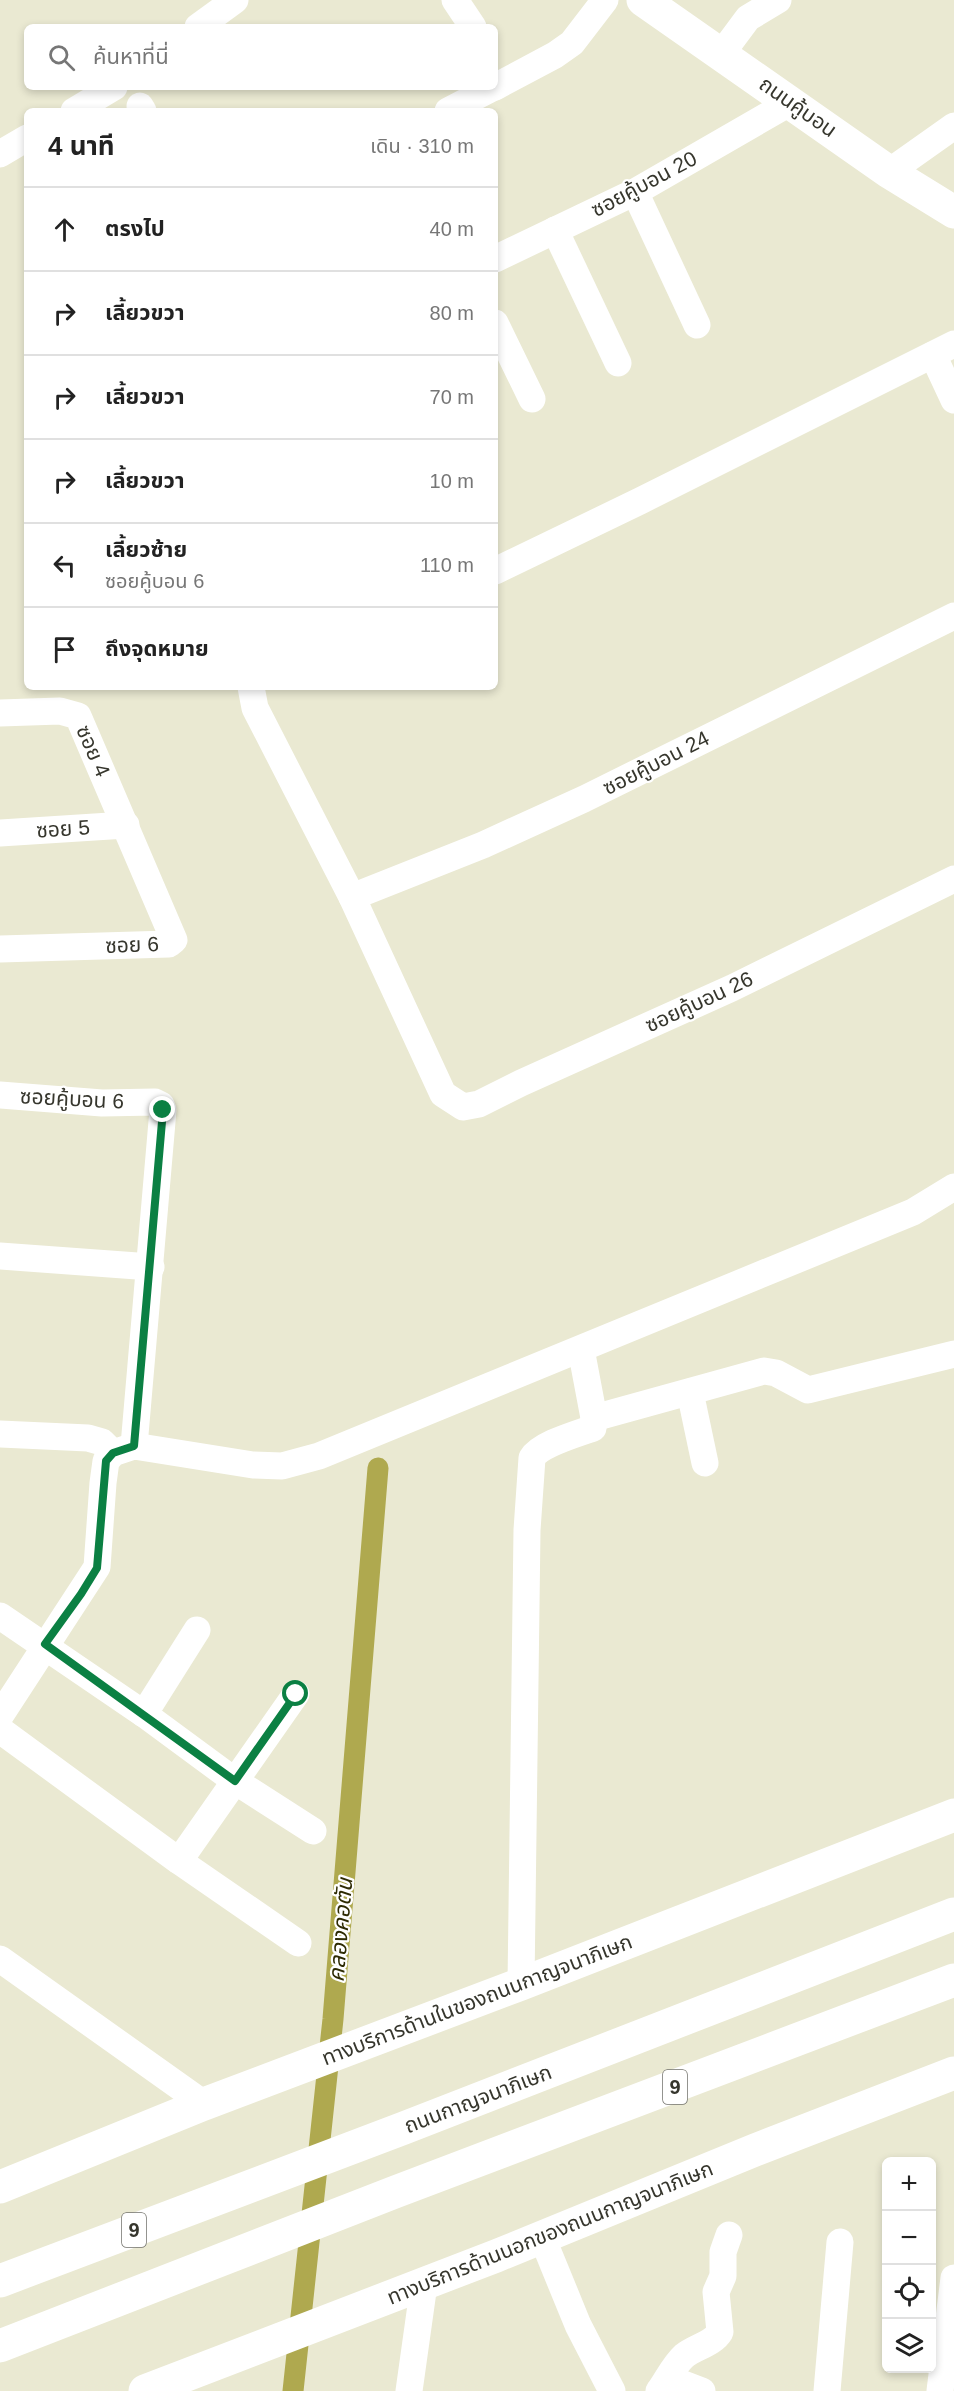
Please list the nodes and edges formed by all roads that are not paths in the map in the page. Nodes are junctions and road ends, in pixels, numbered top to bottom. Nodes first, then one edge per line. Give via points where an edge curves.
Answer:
1 (235, 0) edge
2 (455, 0) edge
3 (605, 0) edge
4 (643, 0) edge
5 (778, 0) edge
6 (202, 24) edge
7 (471, 24) edge
8 (722, 53) junction
9 (498, 85) edge
10 (109, 90) edge
11 (489, 90) edge
12 (790, 102) junction
13 (79, 108) edge
14 (454, 108) edge
15 (954, 126) edge
16 (24, 140) edge
17 (0, 154) edge
18 (889, 172) junction
19 (635, 192) junction
20 (954, 212) edge
21 (555, 230) junction
22 (498, 258) edge
23 (697, 325) dead end
24 (498, 329) edge
25 (944, 350) edge
26 (618, 363) dead end
27 (532, 399) dead end
28 (954, 400) edge
29 (498, 570) edge
30 (954, 616) edge
31 (252, 690) edge
32 (0, 713) edge
33 (126, 825) junction
34 (0, 832) edge
35 (954, 879) edge
36 (352, 897) junction
37 (0, 950) edge
38 (0, 1095) edge
39 (954, 1187) edge
40 (0, 1256) edge
41 (151, 1267) junction
42 (581, 1349) junction
43 (954, 1354) edge
44 (690, 1392) junction
45 (594, 1418) junction
46 (0, 1434) edge
47 (123, 1450) junction
48 (705, 1463) dead end
49 (0, 1616) edge
50 (197, 1630) dead end
51 (45, 1644) junction
52 (296, 1694) dead end
53 (144, 1714) junction
54 (0, 1716) edge
55 (0, 1730) edge
56 (235, 1781) junction
57 (954, 1815) edge
58 (313, 1831) dead end
59 (179, 1862) junction
60 (954, 1914) edge
61 (298, 1943) dead end
62 (0, 1959) edge
63 (954, 1980) edge
64 (521, 1984) junction
65 (954, 2073) edge
66 (204, 2104) junction
67 (0, 2187) edge
68 (729, 2235) dead end
69 (542, 2237) junction
70 (840, 2242) dead end
71 (954, 2278) edge
72 (0, 2281) edge
73 (424, 2284) junction
74 (0, 2346) edge
75 (663, 2385) edge
76 (145, 2391) edge
77 (409, 2391) edge
78 (612, 2391) edge
79 (702, 2391) edge
80 (827, 2391) edge
81 (940, 2391) edge

1 - 6 street
2 - 7 street
3 - 9 street via 572,43
4 - 8 main road, ถนนคู้บอน
5 - 8 street via 748,18
8 - 12 main road, ถนนคู้บอน
10 - 13 street
11 - 14 street
12 - 18 main road, ถนนคู้บอน
12 - 19 street, ซอยคู้บอน 20
15 - 18 street
16 - 17 street
18 - 20 main road, ถนนคู้บอน
19 - 21 street, ซอยคู้บอน 20
19 - 23 street
21 - 22 street, ซอยคู้บอน 20
21 - 26 street
24 - 27 street
25 - 28 street
25 - 29 street
30 - 36 street, ซอยคู้บอน 24 via 584,799 483,845
31 - 36 street via 255,708
32 - 33 street, ซอย 4 via 60,711 78,716
33 - 34 street, ซอย 5
33 - 37 street, ซอย 6 via 174,940 169,944
35 - 36 street, ซอยคู้บอน 26 via 732,988 480,1104 463,1107 443,1094
38 - 41 street, ซอยคู้บอน 6 via 161,1105
39 - 42 street via 913,1212
40 - 41 street
41 - 47 street, ซอยคู้บอน 6
42 - 45 street
42 - 47 street via 358,1441 282,1466
43 - 44 street via 808,1390 764,1371
44 - 45 street
44 - 48 street
45 - 64 street via 593,1428 548,1446 532,1458 527,1530
46 - 47 street via 88,1438
47 - 51 street, ซอยคู้บอน 6 via 106,1461 97,1568
49 - 51 street
50 - 53 street
51 - 53 street
51 - 54 street, ซอยคู้บอน 6
52 - 56 street
53 - 56 street
55 - 59 street
56 - 58 street
56 - 59 street
57 - 64 main road, ทางบริการด้านในของถนนกาญจนาภิเษก
59 - 61 street
60 - 72 main road, ถนนกาญจนาภิเษก / 9
62 - 66 street
63 - 74 main road, 9
64 - 66 main road, ทางบริการด้านในของถนนกาญจนาภิเษก
65 - 69 main road, ทางบริการด้านนอกของถนนกาญจนาภิเษก
66 - 67 main road, ทางบริการด้านในของถนนกาญจนาภิเษก
68 - 75 street via 723,2252 723,2276 716,2292 720,2332 681,2359
69 - 73 main road, ทางบริการด้านนอกของถนนกาญจนาภิเษก
69 - 78 street via 578,2325
70 - 80 street
71 - 81 street
73 - 76 main road, ทางบริการด้านนอกของถนนกาญจนาภิเษก
73 - 77 street
75 - 79 street

